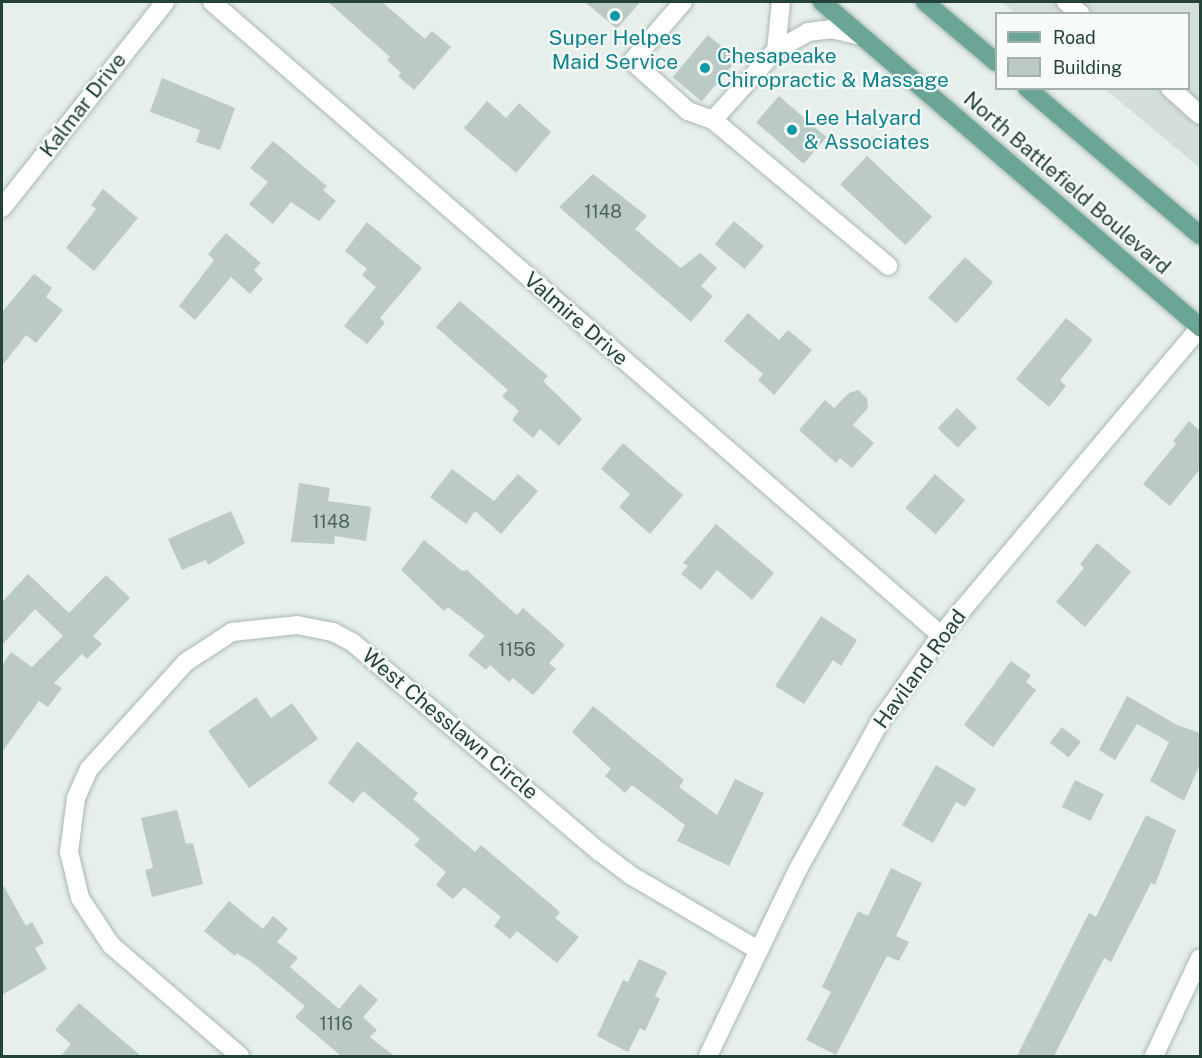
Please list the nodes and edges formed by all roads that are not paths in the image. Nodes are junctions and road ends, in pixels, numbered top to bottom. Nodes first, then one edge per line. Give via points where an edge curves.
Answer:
1 (165, 2) edge
2 (212, 2) edge
3 (683, 2) edge
4 (781, 2) edge
5 (822, 2) edge
6 (925, 2) edge
7 (1066, 2) edge
8 (1078, 12) edge
9 (861, 36) junction
10 (776, 50) junction
11 (995, 61) edge
12 (1030, 90) edge
13 (1172, 90) edge
14 (1200, 115) edge
15 (713, 120) junction
16 (2, 208) edge
17 (1200, 235) edge
18 (888, 266) dead end
19 (1200, 327) edge
20 (941, 635) junction
21 (758, 950) junction
22 (1200, 958) edge
23 (240, 1056) edge
24 (708, 1056) edge
25 (1154, 1056) edge

1 - 16 street, Kalmar Drive
2 - 20 street, Valmire Drive
3 - 15 street via 632,62 688,111
4 - 10 street
5 - 9 main road, North Battlefield Boulevard
6 - 11 main road
7 - 8 street
9 - 10 street via 831,28 808,32
9 - 19 main road, North Battlefield Boulevard
10 - 15 street
12 - 17 main road
13 - 14 street
15 - 18 street
19 - 20 street, Haviland Road
20 - 21 street, Haviland Road via 881,720
21 - 23 street, West Chesslawn Circle via 632,876 381,663 333,632 280,624 232,632 186,662 89,769 76,798 69,852 80,898 111,945
21 - 24 street, Haviland Road
22 - 25 street

